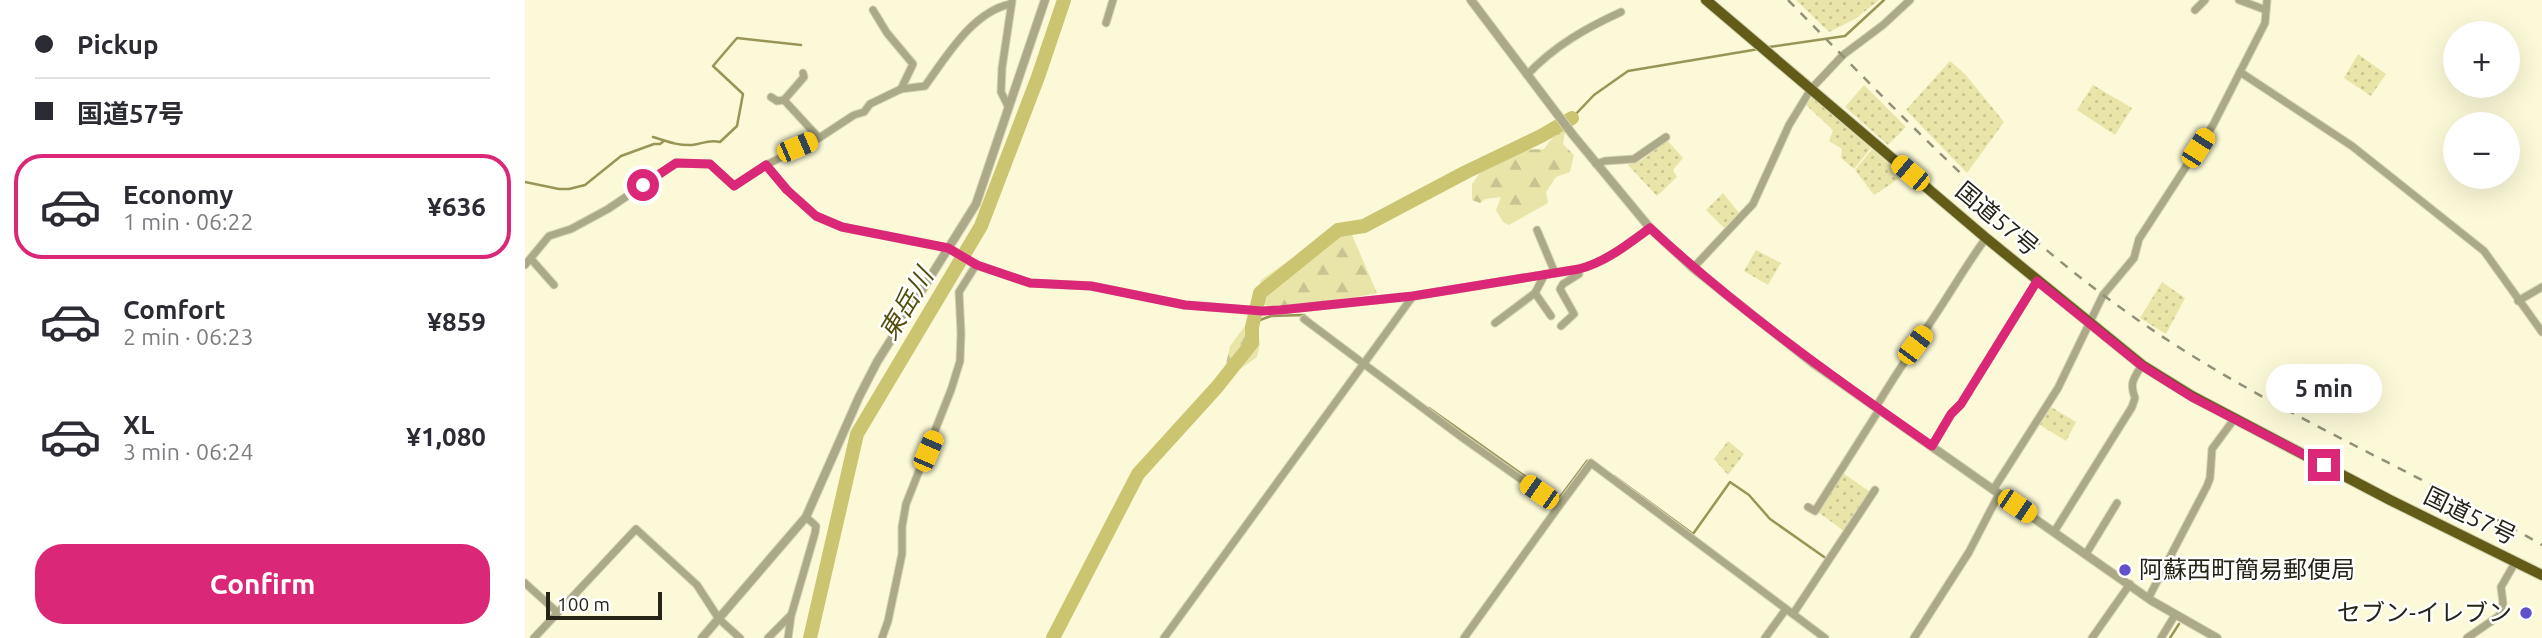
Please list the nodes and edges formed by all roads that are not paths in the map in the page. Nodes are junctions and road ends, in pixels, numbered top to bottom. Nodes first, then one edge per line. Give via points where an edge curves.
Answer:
1 (1045, 0) edge
2 (1113, 0) edge
3 (1471, 0) edge
4 (1706, 0) edge
5 (1910, 0) edge
6 (2205, 0) edge
7 (2239, 0) edge
8 (2267, 0) edge
9 (1012, 2) edge
10 (873, 10) dead end
11 (2195, 10) dead end
12 (2266, 10) junction
13 (1621, 12) dead end
14 (1106, 23) dead end
15 (2240, 72) junction
16 (803, 73) dead end
17 (1527, 75) junction
18 (901, 89) junction
19 (1811, 89) junction
20 (771, 97) dead end
21 (784, 100) junction
22 (1008, 106) junction
23 (1666, 137) dead end
24 (819, 138) junction
25 (1596, 164) junction
26 (766, 165) junction
27 (1650, 228) junction
28 (1537, 230) dead end
29 (1986, 238) junction
30 (948, 248) junction
31 (528, 262) edge
32 (977, 265) junction
33 (1693, 268) junction
34 (1579, 269) junction
35 (1555, 273) junction
36 (1545, 274) junction
37 (2037, 281) junction
38 (554, 285) dead end
39 (2542, 287) edge
40 (1535, 293) junction
41 (1413, 296) junction
42 (2518, 301) junction
43 (1552, 316) dead end
44 (1304, 319) dead end
45 (1495, 323) dead end
46 (2089, 324) junction
47 (1561, 326) dead end
48 (2542, 332) edge
49 (1363, 364) junction
50 (2141, 365) junction
51 (1877, 408) junction
52 (2235, 418) junction
53 (1932, 446) junction
54 (1875, 490) dead end
55 (1996, 492) junction
56 (2117, 503) dead end
57 (1559, 506) junction
58 (1808, 507) dead end
59 (806, 517) junction
60 (2054, 532) junction
61 (2086, 554) junction
62 (2516, 561) junction
63 (2542, 575) edge
64 (525, 583) edge
65 (2130, 584) junction
66 (2149, 597) junction
67 (557, 612) junction
68 (1789, 612) junction
69 (2175, 615) junction
70 (791, 616) junction
71 (719, 619) junction
72 (1167, 637) edge
73 (534, 638) edge
74 (702, 638) edge
75 (740, 638) edge
76 (768, 638) edge
77 (788, 638) edge
78 (882, 638) edge
79 (1464, 638) edge
80 (1765, 638) edge
81 (1825, 638) edge
82 (1914, 638) edge
83 (2092, 638) edge
84 (2161, 638) edge
85 (2217, 638) edge
86 (2467, 638) edge

1 - 22 street
2 - 14 street
3 - 17 street
4 - 19 highway, 国道57号
5 - 19 street via 1843,55
6 - 11 street
7 - 12 street
8 - 12 street
9 - 18 street via 990,11 955,44 925,86
9 - 22 street via 1001,92
10 - 18 street via 913,64
12 - 15 street via 2265,23
13 - 17 street via 1566,41
15 - 42 street via 2352,146 2484,251
15 - 46 street via 2213,125 2139,240 2134,258 2103,295
16 - 21 street
17 - 25 street
18 - 24 street
19 - 29 highway, 国道57号
19 - 33 street via 1753,204
20 - 21 street
21 - 24 street
22 - 30 street via 976,204
23 - 25 street via 1634,159
24 - 26 street
25 - 27 street
26 - 30 street via 816,216 842,227
26 - 31 street via 734,186 710,164 676,163 608,209 549,236
27 - 33 street
27 - 34 street via 1593,266
28 - 35 street
29 - 37 highway, 国道57号
29 - 51 street
30 - 32 street
30 - 59 street via 877,362
31 - 38 street
32 - 41 street via 1030,283 1091,286 1171,303 1262,311
32 - 78 street via 959,292 960,361 906,504 902,554
33 - 51 street
34 - 35 street
34 - 47 street via 1560,289 1574,314
35 - 36 street
36 - 40 street
36 - 41 street
37 - 46 highway, 国道57号
37 - 53 street
39 - 42 street
40 - 43 street
40 - 45 street
41 - 49 street
42 - 48 street
44 - 49 street
46 - 50 highway, 国道57号
46 - 55 street via 2058,388
49 - 57 street
49 - 72 street
50 - 52 highway, 国道57号
50 - 60 street via 2131,381 2134,402
51 - 53 street
51 - 58 street via 1815,511
52 - 62 highway, 国道57号
52 - 66 street via 2212,449 2207,486
53 - 55 street
54 - 68 street
55 - 60 street
55 - 82 street via 1969,552
56 - 61 street
57 - 68 street via 1591,463
57 - 79 street
59 - 70 street via 816,526 815,533
59 - 71 street
60 - 61 street
61 - 65 street
62 - 63 highway, 国道57号
62 - 86 street via 2501,587 2499,616
64 - 67 street
65 - 66 street
65 - 83 street
66 - 69 street
67 - 71 street via 636,529 697,585
67 - 73 street
68 - 80 street
68 - 81 street
69 - 84 street
69 - 85 street
70 - 76 street
70 - 77 street
71 - 74 street
71 - 75 street

